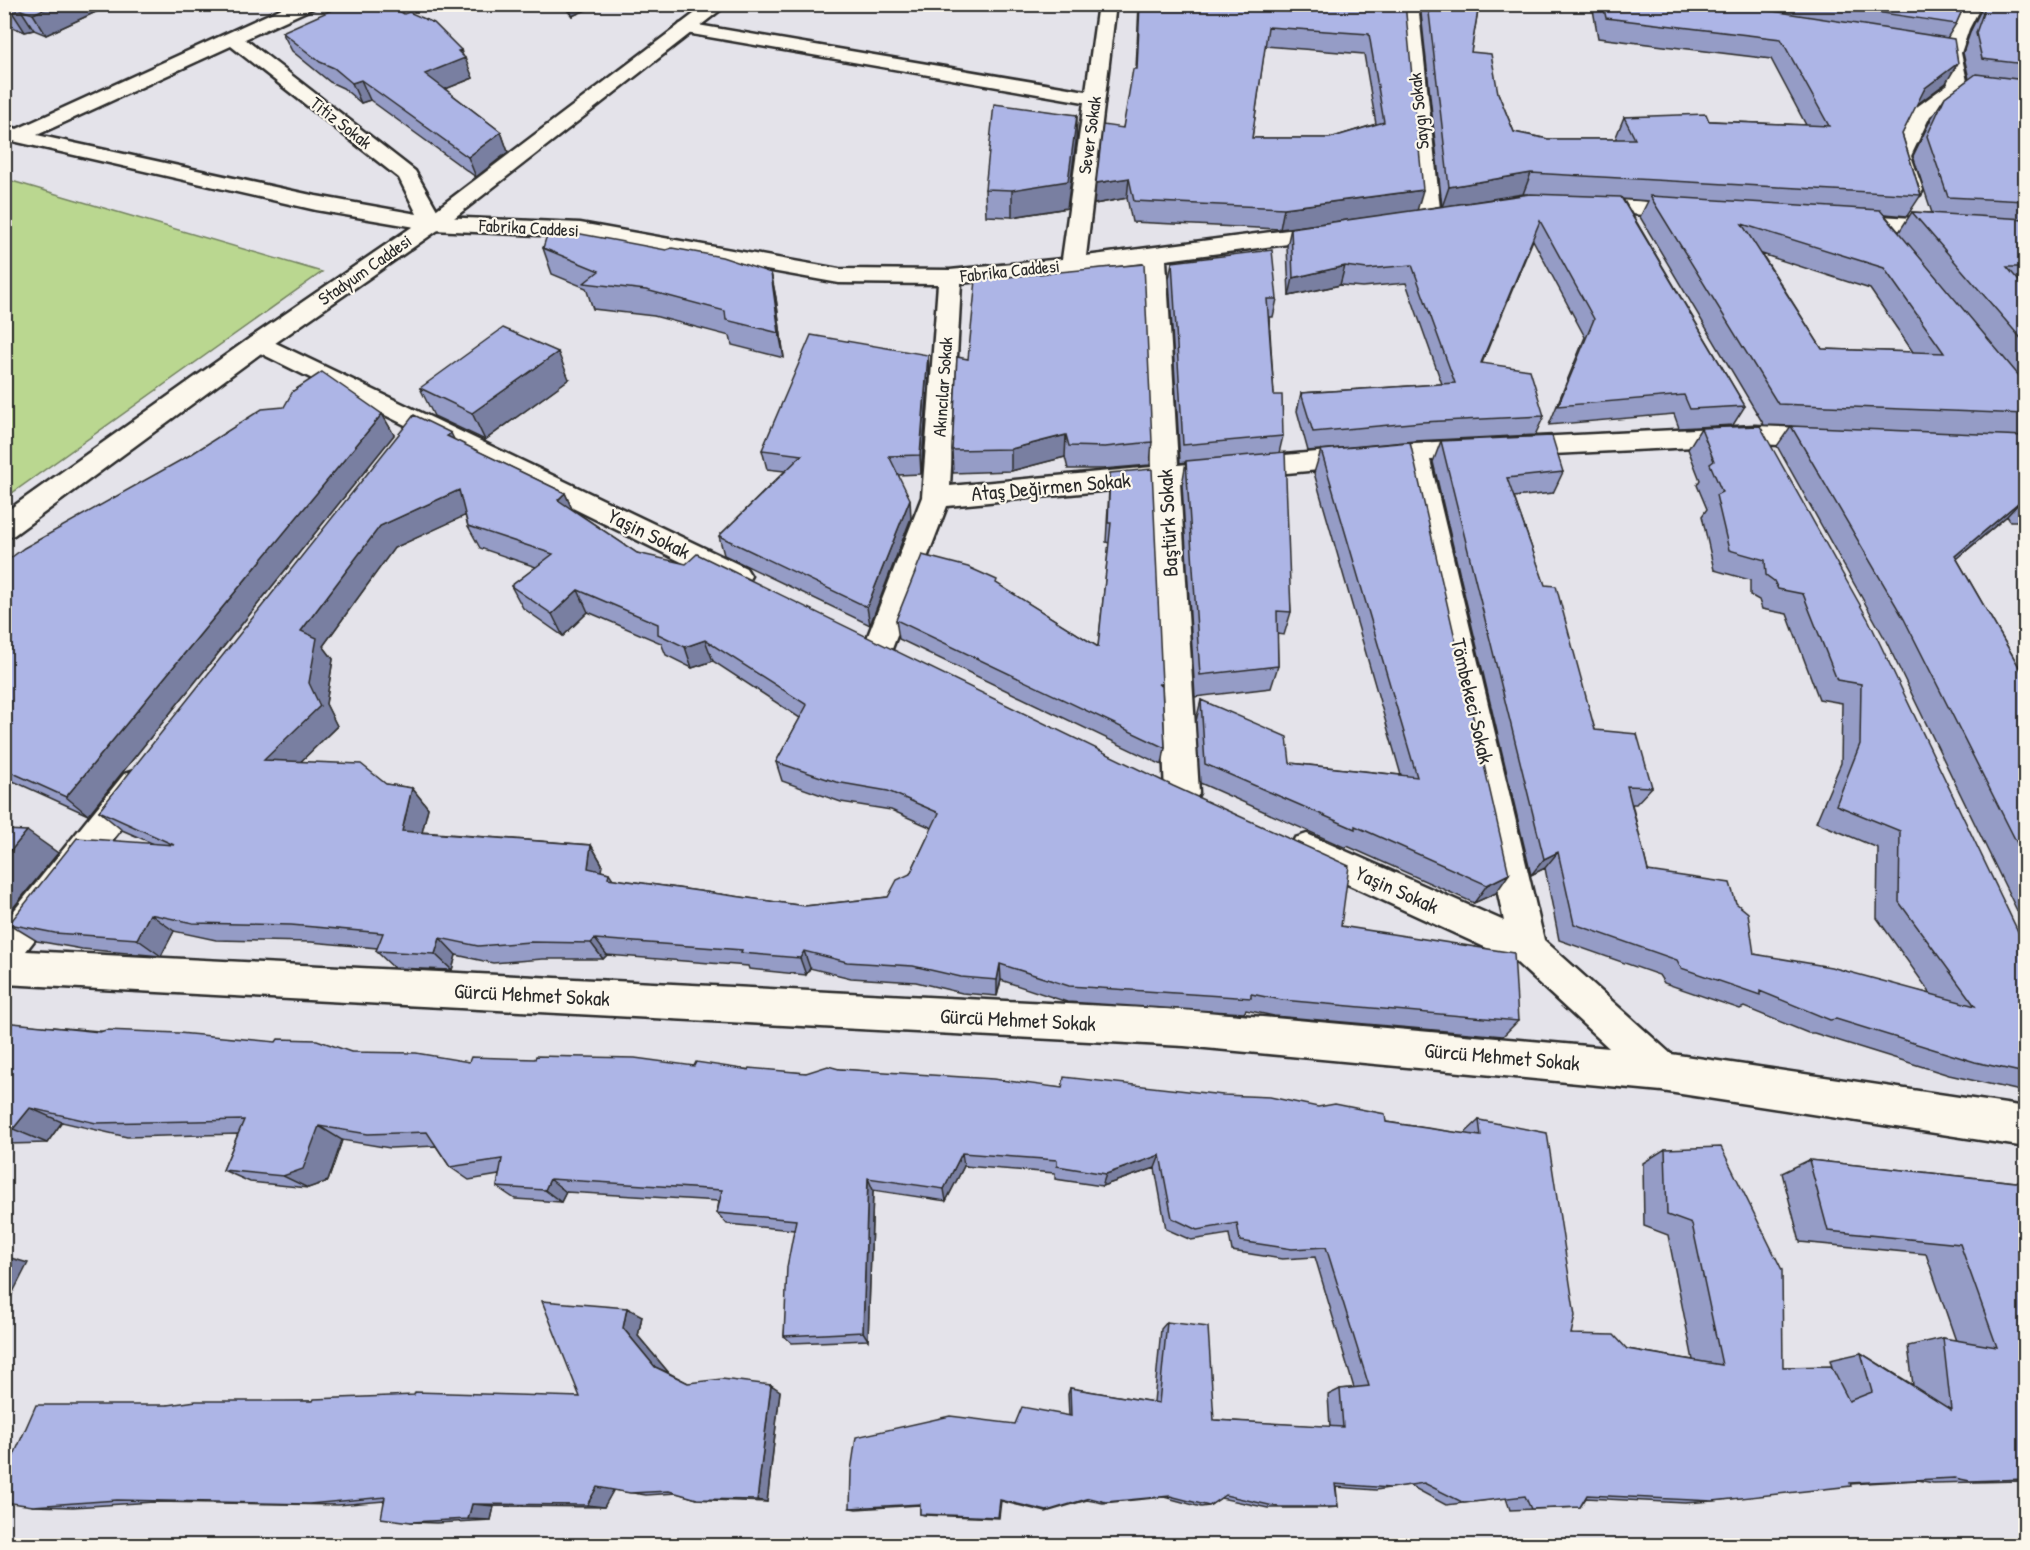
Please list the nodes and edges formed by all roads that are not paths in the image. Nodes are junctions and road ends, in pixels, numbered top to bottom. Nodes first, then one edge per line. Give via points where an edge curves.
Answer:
1 (307, 4) edge
2 (719, 4) edge
3 (1107, 4) edge
4 (1409, 4) edge
5 (1973, 4) edge
6 (686, 28) junction
7 (231, 37) junction
8 (1929, 49) edge
9 (1952, 53) junction
10 (1958, 86) junction
11 (1978, 89) edge
12 (1095, 98) junction
13 (11, 134) edge
14 (1556, 204) edge
15 (1621, 207) junction
16 (1713, 212) edge
17 (1453, 214) edge
18 (1430, 218) junction
19 (1828, 219) edge
20 (1407, 221) edge
21 (1874, 222) junction
22 (433, 223) junction
23 (1923, 226) junction
24 (1361, 227) edge
25 (2025, 232) edge
26 (1638, 236) edge
27 (1897, 250) edge
28 (1154, 254) junction
29 (1073, 265) junction
30 (950, 277) junction
31 (259, 343) junction
32 (1737, 405) edge
33 (1755, 435) junction
34 (1849, 439) edge
35 (1415, 452) junction
36 (1772, 466) edge
37 (1165, 476) junction
38 (936, 497) junction
39 (4, 528) edge
40 (762, 589) edge
41 (879, 646) edge
42 (151, 765) edge
43 (1151, 778) edge
44 (1280, 837) edge
45 (1528, 949) junction
46 (4, 951) edge
47 (4, 968) edge
48 (1662, 1072) junction
49 (2025, 1127) edge

1 - 7 street
2 - 6 street, Stadyum Caddesi
3 - 12 street, Sever Sokak
4 - 18 street, Saygı Sokak
5 - 9 street
6 - 12 street
6 - 22 street, Stadyum Caddesi
7 - 13 street
7 - 22 street, Titiz Sokak via 408,175
8 - 9 street
9 - 10 street
10 - 11 street
10 - 23 street via 1921,113 1901,156
12 - 29 street, Sever Sokak
13 - 22 street, Fabrika Caddesi via 316,203
14 - 15 street
15 - 16 street
15 - 26 street
17 - 18 street
18 - 20 street
19 - 21 street
21 - 23 street
21 - 27 street
22 - 30 street, Fabrika Caddesi via 580,230 839,276
22 - 31 street, Stadyum Caddesi
23 - 25 street
24 - 28 street, Fabrika Caddesi
28 - 29 street, Fabrika Caddesi
28 - 37 street, Baştürk Sokak
29 - 30 street, Fabrika Caddesi
30 - 38 street, Akıncılar Sokak
31 - 39 street, Stadyum Caddesi
31 - 40 street, Yaşin Sokak via 414,432
32 - 33 street
33 - 34 street, Ataş Değirmen Sokak
33 - 35 street, Ataş Değirmen Sokak
33 - 36 street
35 - 37 street, Ataş Değirmen Sokak
35 - 45 street, Tömbekeci Sokak
37 - 38 street, Ataş Değirmen Sokak
37 - 43 street, Baştürk Sokak via 1193,798
38 - 41 street
42 - 46 street
44 - 45 street, Yaşin Sokak
45 - 48 street, Yaşin Sokak
47 - 48 street, Gürcü Mehmet Sokak via 1184,1028
48 - 49 street, Gürcü Mehmet Sokak

